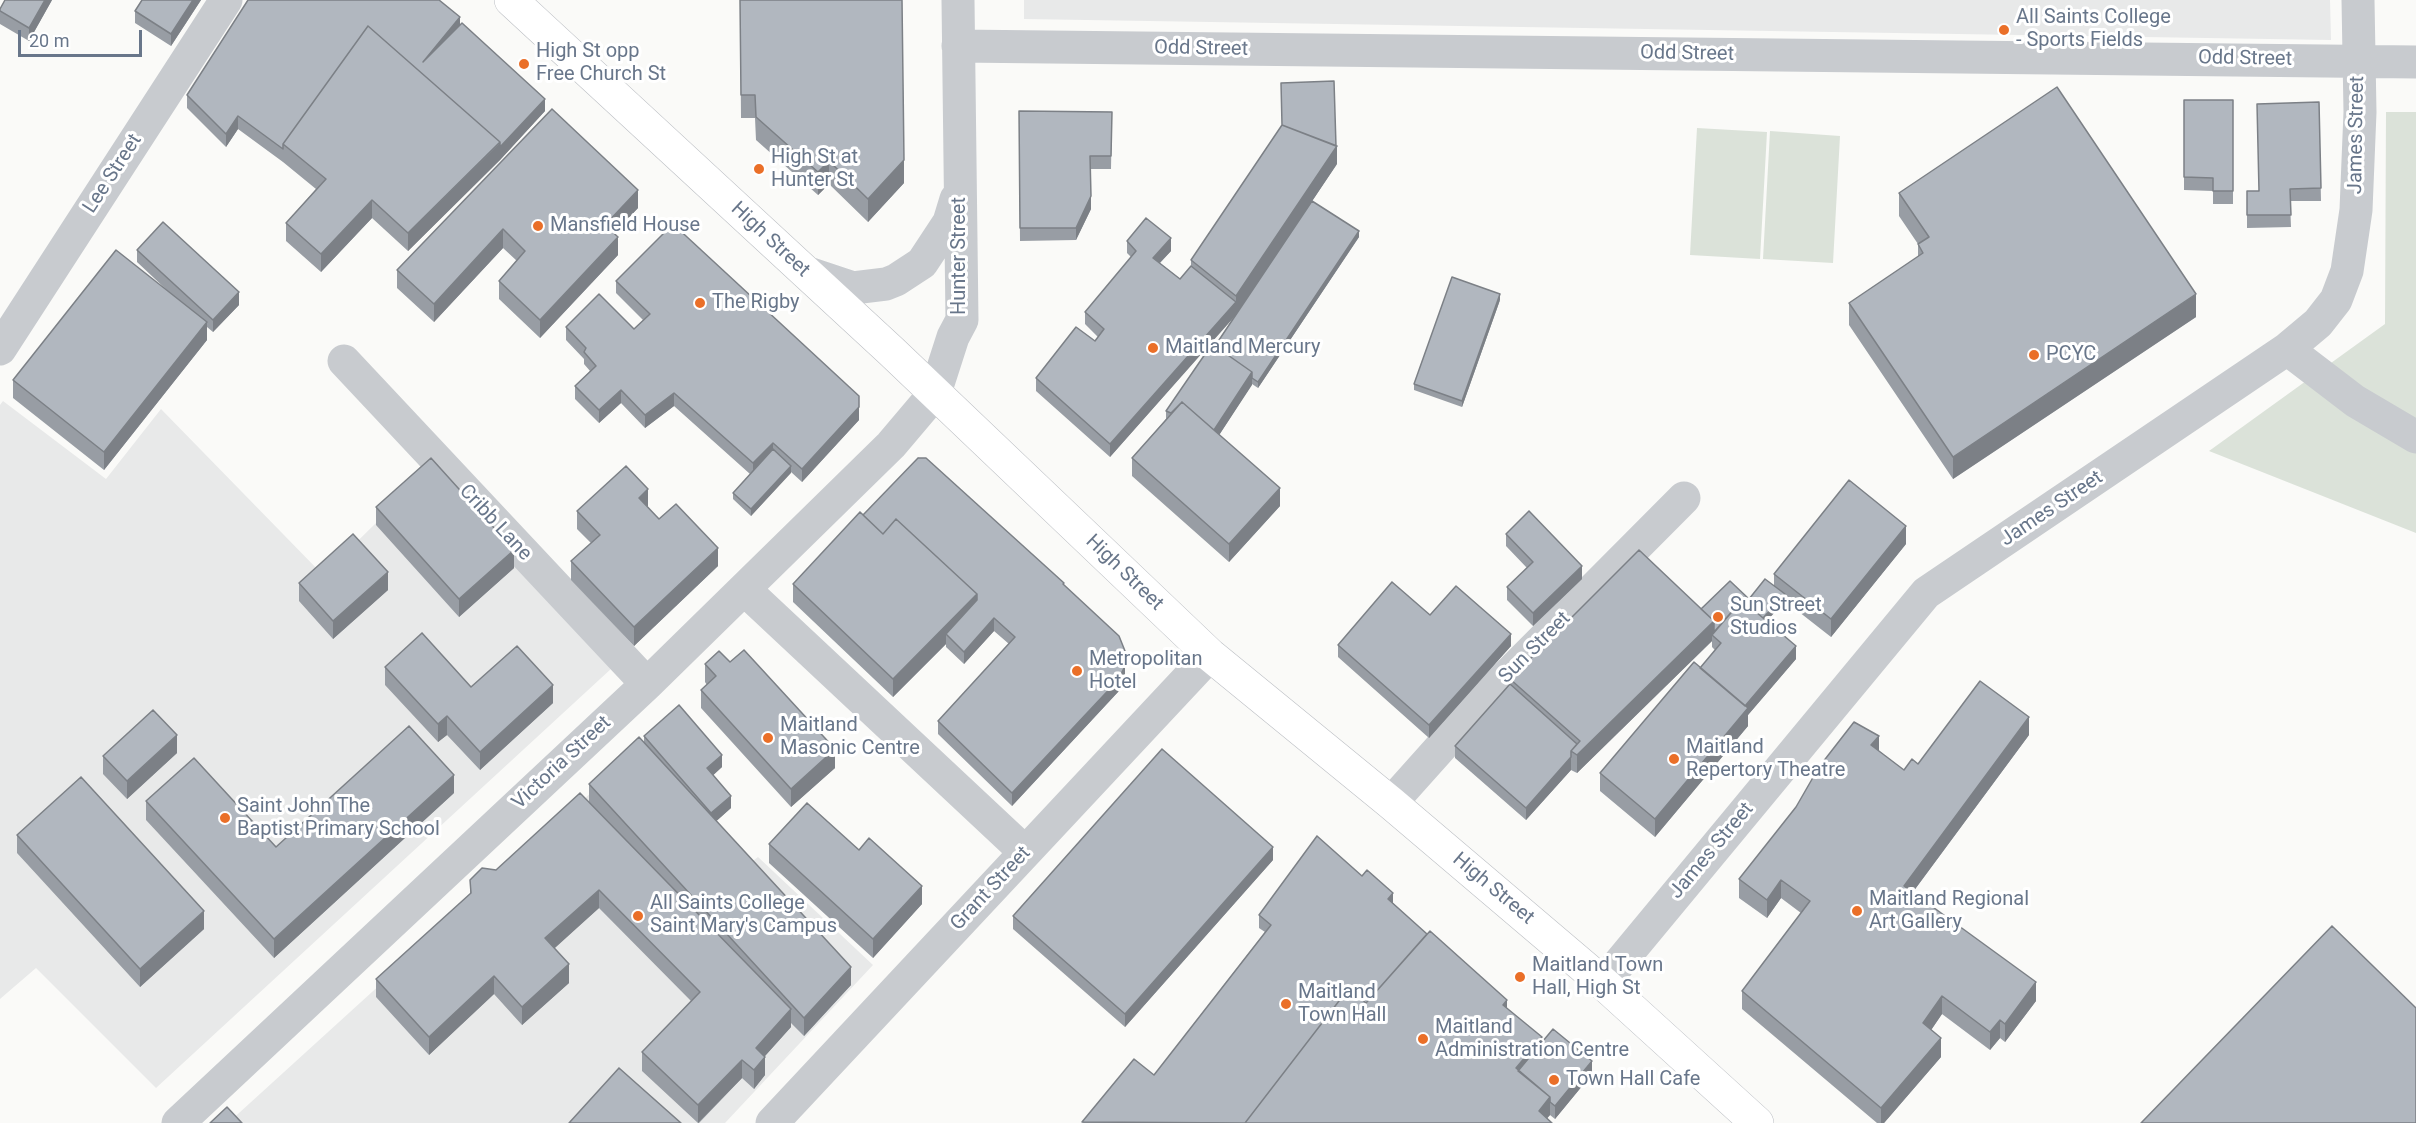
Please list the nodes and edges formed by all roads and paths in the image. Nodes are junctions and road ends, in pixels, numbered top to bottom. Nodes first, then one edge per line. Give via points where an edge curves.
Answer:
1 (226, 0) edge
2 (511, 0) edge
3 (958, 0) edge
4 (2358, 0) edge
5 (958, 46) junction
6 (2358, 60) junction
7 (2416, 62) edge
8 (960, 186) junction
9 (805, 272) junction
10 (0, 349) edge
11 (2287, 349) junction
12 (344, 361) dead end
13 (935, 393) junction
14 (2416, 437) edge
15 (1684, 498) dead end
16 (744, 589) junction
17 (1210, 655) junction
18 (647, 684) junction
19 (1391, 803) junction
20 (1025, 852) junction
21 (1603, 983) junction
22 (178, 1123) edge
23 (772, 1123) edge
24 (1757, 1123) edge

1 - 10 street, Lee Street
2 - 9 main road, High Street
3 - 5 street, Hunter Street
4 - 6 street, James Street
5 - 6 street, Odd Street
5 - 8 street, Hunter Street
6 - 7 street, Odd Street
6 - 11 street, James Street via 2359,170 2347,271 2336,300 2318,323
8 - 9 street, Hunter Street via 949,222 922,263 896,280 886,285 853,288
8 - 13 street, Hunter Street via 962,320
9 - 13 main road, High Street
11 - 14 street via 2355,401
11 - 21 street, James Street via 1926,593
12 - 18 street, Cribb Lane
13 - 16 street, Victoria Street via 891,445
13 - 17 main road, High Street
15 - 19 street, Sun Street via 1484,699
16 - 18 street, Victoria Street
16 - 20 street
17 - 19 main road, High Street
17 - 20 street, Grant Street
18 - 22 street, Victoria Street
19 - 21 main road, High Street
20 - 23 street, Grant Street
21 - 24 main road, High Street

